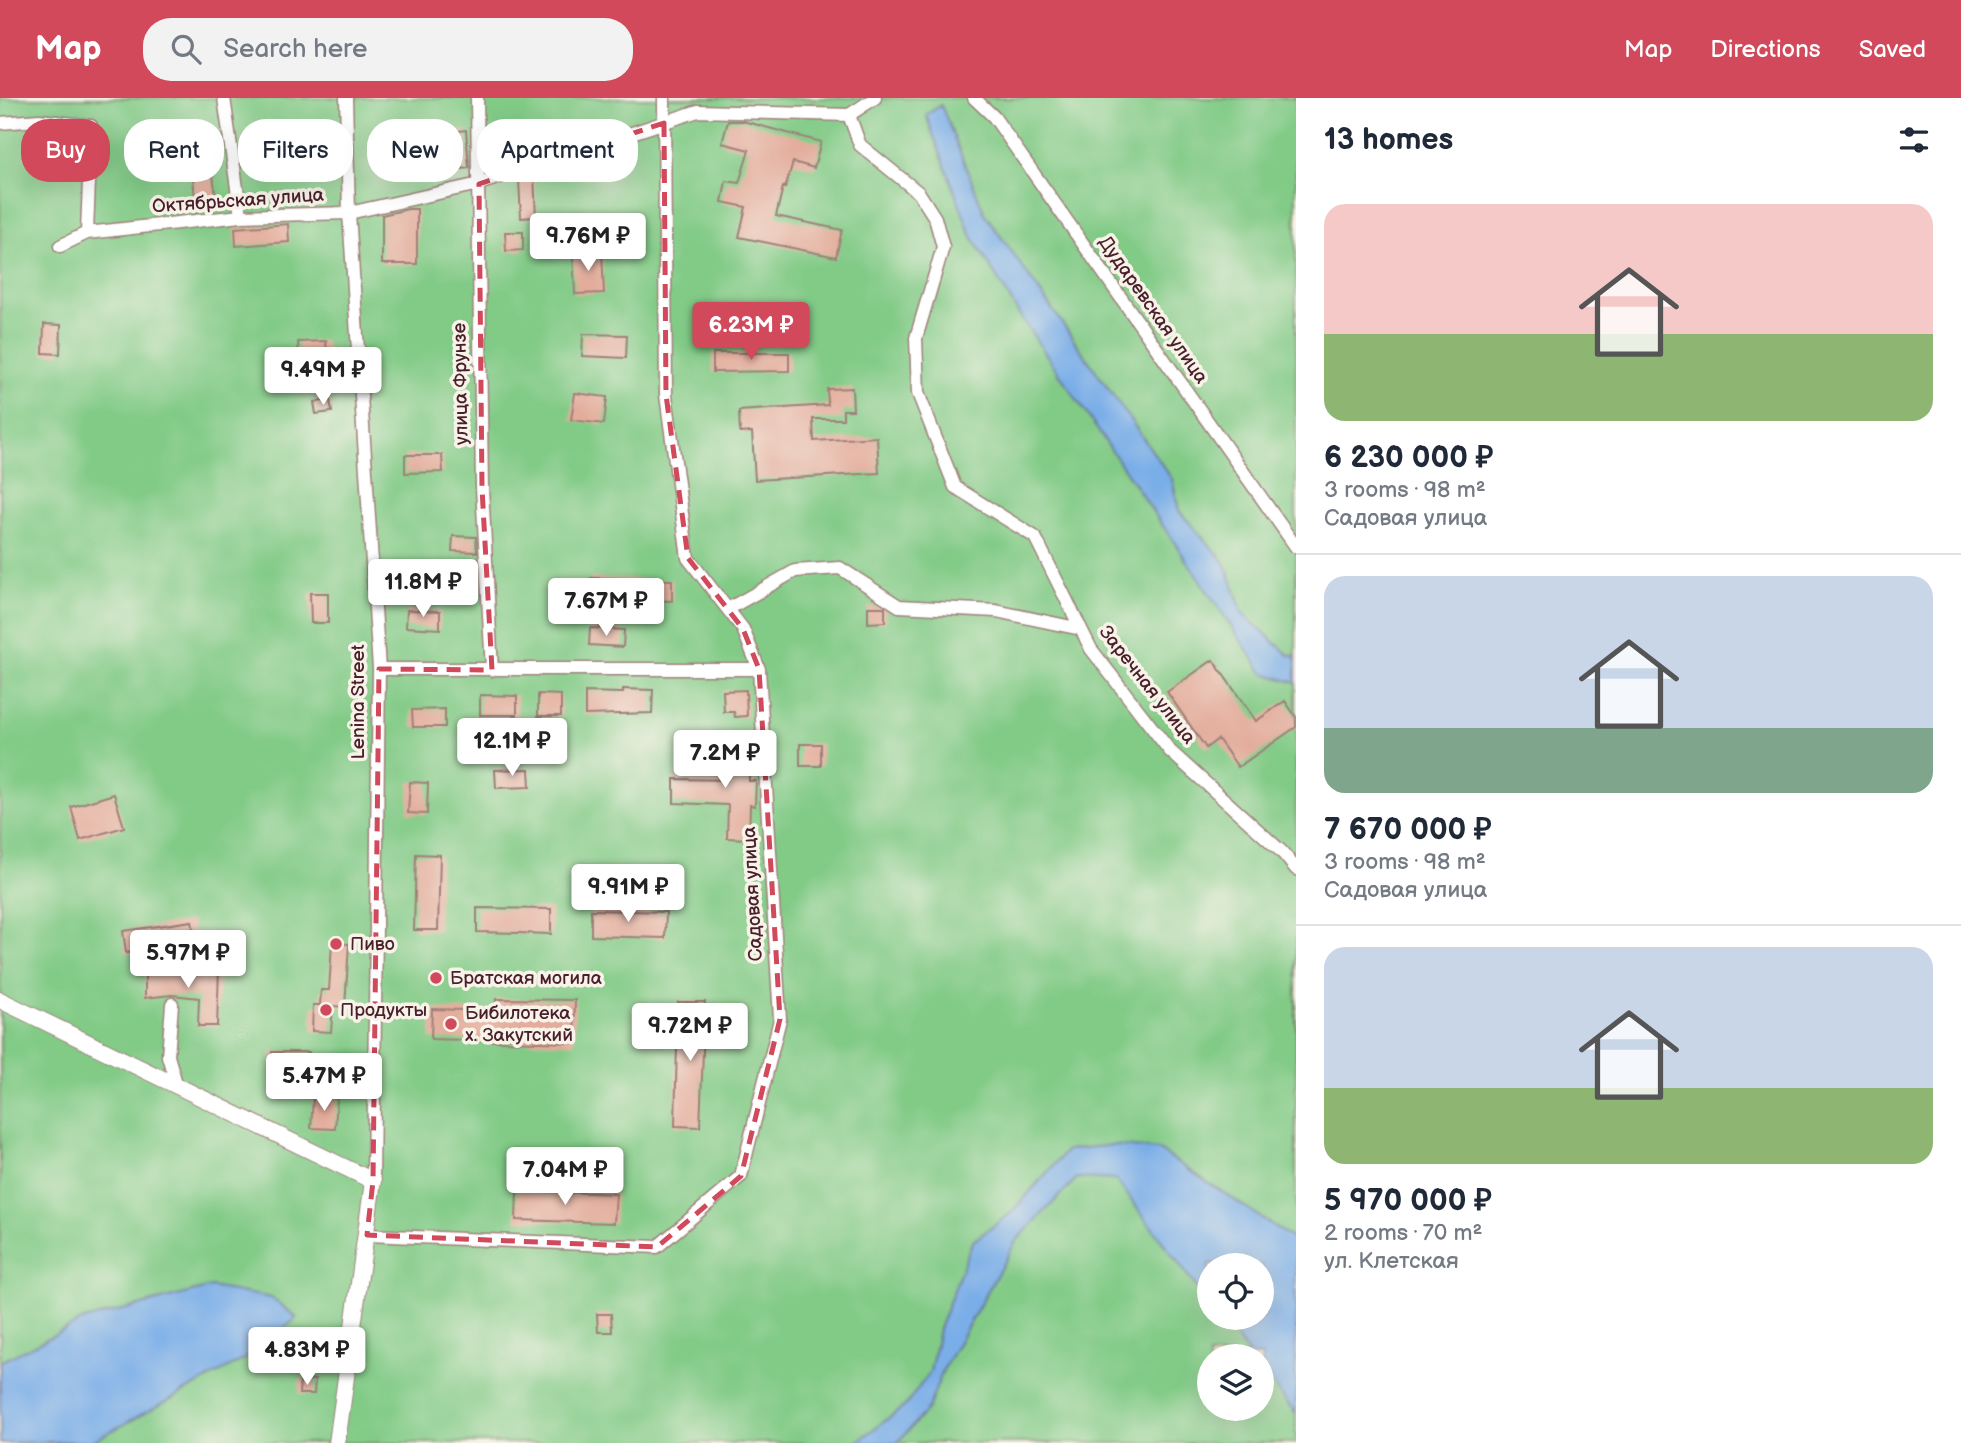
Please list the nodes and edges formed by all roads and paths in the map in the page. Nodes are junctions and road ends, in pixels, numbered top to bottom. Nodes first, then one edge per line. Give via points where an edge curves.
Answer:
1 (224, 98) edge
2 (346, 98) edge
3 (477, 98) edge
4 (664, 98) edge
5 (974, 98) edge
6 (871, 101) edge
7 (849, 115) junction
8 (664, 123) junction
9 (0, 124) edge
10 (479, 184) junction
11 (349, 213) junction
12 (241, 216) junction
13 (87, 233) junction
14 (60, 246) dead end
15 (1296, 547) edge
16 (728, 609) junction
17 (1081, 629) junction
18 (759, 668) junction
19 (379, 669) junction
20 (492, 670) junction
21 (1296, 869) edge
22 (0, 1000) edge
23 (172, 1004) dead end
24 (176, 1083) junction
25 (373, 1181) junction
26 (367, 1236) junction
27 (337, 1443) edge

1 - 12 street
2 - 11 street, Lenina Street
3 - 10 street, улица Фрунзе
4 - 8 street, Садовая улица
5 - 15 street, Дударевская улица via 994,117
6 - 7 street
7 - 8 street, Октябрьская улица via 698,111
7 - 17 street, Заречная улица via 860,145 919,193 935,218 943,247 916,338 918,393 955,487 1035,537
8 - 10 street, Октябрьская улица
8 - 16 street, Садовая улица via 668,409 688,558
9 - 13 street via 39,120 91,126
10 - 11 street, Октябрьская улица
10 - 20 street, улица Фрунзе via 481,488
11 - 12 street, Октябрьская улица
11 - 19 street, Lenina Street
12 - 13 street, Октябрьская улица
13 - 14 street, Октябрьская улица
16 - 17 street via 795,571 840,568 899,606 996,611
16 - 18 street, Садовая улица via 743,629
17 - 21 street, Заречная улица via 1091,649 1170,751
18 - 20 street
18 - 26 street, Садовая улица via 780,1019 741,1176 657,1247
19 - 20 street
19 - 25 street, Lenina Street
22 - 24 street
23 - 24 street via 168,1056
24 - 25 street
25 - 26 street
26 - 27 street

